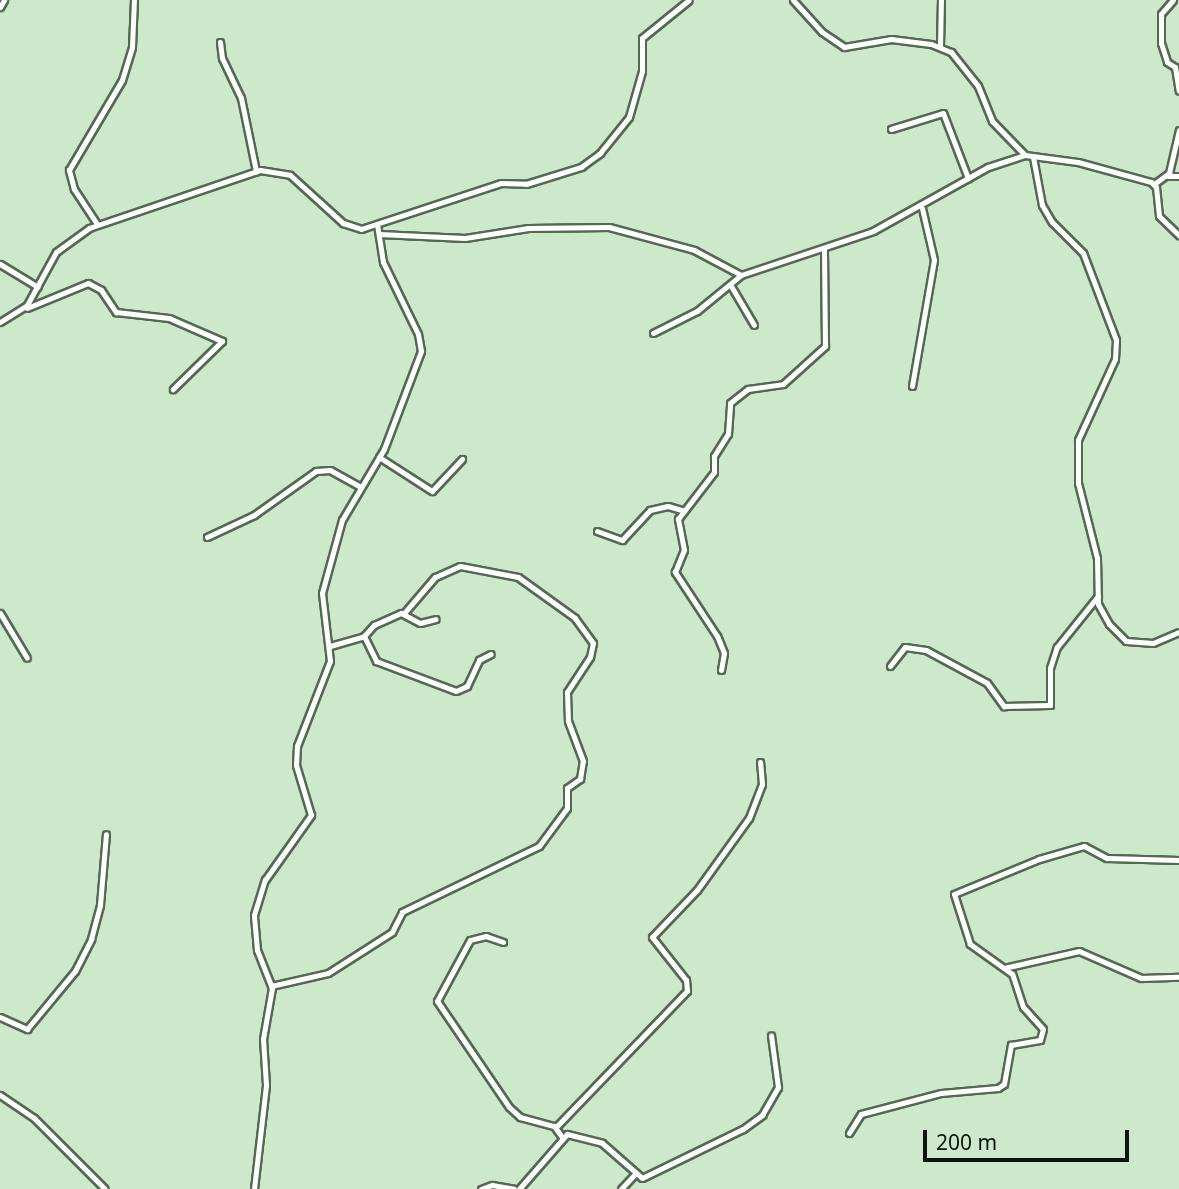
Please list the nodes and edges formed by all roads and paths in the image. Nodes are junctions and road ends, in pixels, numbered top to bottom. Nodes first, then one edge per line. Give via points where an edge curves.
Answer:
1 (4, 0) edge
2 (134, 0) edge
3 (689, 0) edge
4 (793, 0) edge
5 (940, 0) edge
6 (1173, 0) edge
7 (0, 7) edge
8 (220, 42) dead end
9 (940, 46) junction
10 (1179, 91) edge
11 (891, 129) dead end
12 (1179, 130) edge
13 (1025, 155) junction
14 (1033, 157) junction
15 (256, 171) junction
16 (1168, 176) junction
17 (1179, 176) edge
18 (968, 178) junction
19 (1154, 184) junction
20 (922, 208) junction
21 (97, 224) junction
22 (377, 225) junction
23 (379, 234) junction
24 (1179, 235) edge
25 (824, 248) junction
26 (0, 264) edge
27 (741, 275) junction
28 (731, 286) junction
29 (38, 287) junction
30 (23, 308) junction
31 (0, 322) edge
32 (754, 325) dead end
33 (653, 333) dead end
34 (912, 386) dead end
35 (173, 389) dead end
36 (379, 457) junction
37 (462, 459) dead end
38 (359, 486) junction
39 (684, 511) junction
40 (597, 531) dead end
41 (207, 537) dead end
42 (1098, 596) junction
43 (405, 612) junction
44 (0, 613) edge
45 (436, 619) dead end
46 (1179, 632) edge
47 (364, 636) junction
48 (330, 646) junction
49 (491, 654) dead end
50 (27, 658) dead end
51 (890, 666) dead end
52 (721, 670) dead end
53 (760, 762) dead end
54 (106, 834) dead end
55 (1179, 860) edge
56 (503, 942) dead end
57 (1004, 968) junction
58 (1179, 977) edge
59 (271, 986) junction
60 (0, 1017) edge
61 (771, 1035) dead end
62 (0, 1096) edge
63 (556, 1127) junction
64 (849, 1133) dead end
65 (562, 1137) junction
66 (636, 1173) junction
67 (105, 1189) edge
68 (254, 1189) edge
69 (481, 1189) edge
70 (517, 1189) edge
71 (621, 1189) edge

1 - 7 street
2 - 21 street via 132,47 122,80 69,170 74,189
3 - 22 street via 642,38 642,71 629,117 591,161 534,182 501,183
4 - 9 street via 822,32 844,47 891,40
5 - 9 street
6 - 10 street via 1161,14 1161,43 1167,62 1175,67
8 - 15 street via 222,58 241,98
9 - 13 street via 961,60 982,93 992,121
11 - 18 street via 943,113
12 - 16 street
13 - 14 street
13 - 18 street
14 - 19 street via 1079,162
14 - 42 street via 1046,212 1083,253 1116,340 1115,359 1078,440 1078,483 1097,558
15 - 21 street
15 - 22 street via 275,169 290,175 348,225 361,229
16 - 17 street
16 - 19 street
18 - 20 street
19 - 24 street via 1159,216
20 - 25 street
20 - 34 street via 934,260
21 - 29 street via 61,246
22 - 23 street
23 - 27 street via 465,238 519,229 609,227 694,250
23 - 36 street via 389,278 421,345
25 - 27 street
25 - 39 street via 825,345 783,384 748,389 730,403 728,434 715,456 714,472
26 - 29 street
27 - 28 street
28 - 32 street
28 - 33 street
29 - 30 street
30 - 31 street
30 - 35 street via 88,283 99,287 117,312 169,318 222,341
36 - 37 street via 432,491
36 - 38 street
38 - 41 street via 330,470 316,471 251,516
38 - 48 street via 342,520 323,590
39 - 40 street via 668,506 650,510 622,540
39 - 52 street via 678,519 684,550 675,572 717,636 723,653
42 - 46 street via 1109,624 1126,641 1145,643
42 - 51 street via 1057,647 1050,668 1050,705 1004,706 987,683 926,650 905,647
43 - 45 street via 420,623
43 - 47 street via 374,625
43 - 59 street via 429,582 460,566 518,577 575,618 593,643 590,657 567,692 568,721 583,761 580,779 567,788 567,808 539,846 402,912 392,932 328,973
44 - 50 street
47 - 48 street
47 - 49 street via 376,661 456,691 467,686 479,660
48 - 59 street via 328,669 297,746 296,765 312,815 265,880 254,915 257,950
53 - 63 street via 762,784 749,818 697,890 652,937 686,980 688,992
54 - 60 street via 100,905 91,939 75,971 27,1029
55 - 57 street via 1107,858 1080,847 954,894 970,944
56 - 63 street via 486,936 470,940 437,1001 509,1107 520,1117
57 - 58 street via 1079,951 1141,978
57 - 64 street via 1018,983 1023,1007 1043,1031 1038,1044 1015,1043 1009,1049 1002,1087 941,1093 861,1114
59 - 68 street via 263,1039 266,1085
61 - 66 street via 778,1087 762,1115 656,1174 642,1178
62 - 67 street via 34,1118
63 - 65 street
65 - 66 street via 579,1135 602,1143
65 - 70 street
66 - 71 street
69 - 70 street via 492,1185

